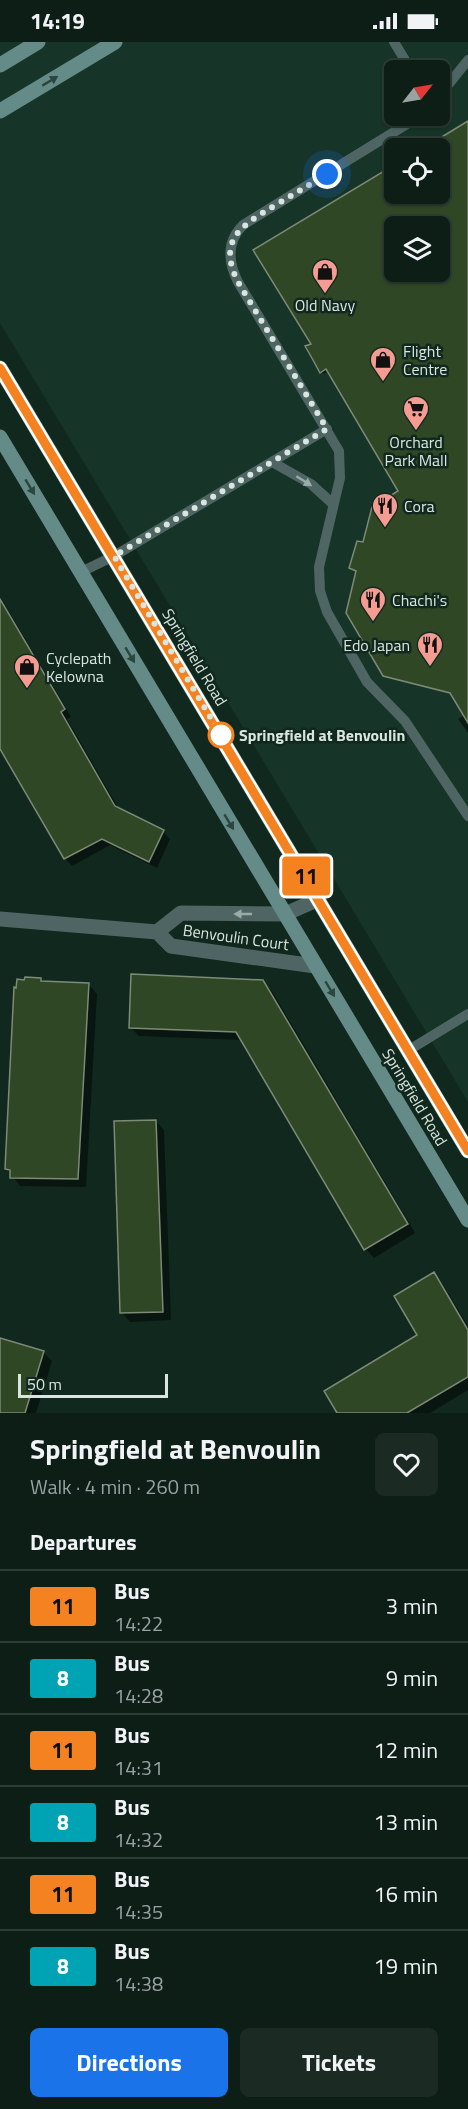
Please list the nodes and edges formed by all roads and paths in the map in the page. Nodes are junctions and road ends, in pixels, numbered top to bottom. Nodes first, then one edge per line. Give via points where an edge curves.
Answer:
1 (38, 42) edge
2 (115, 42) edge
3 (394, 42) edge
4 (405, 60) edge
5 (468, 60) edge
6 (0, 65) edge
7 (450, 82) edge
8 (0, 111) edge
9 (404, 126) edge
10 (0, 368) edge
11 (327, 429) junction
12 (0, 437) edge
13 (272, 462) junction
14 (333, 504) junction
15 (114, 556) junction
16 (81, 572) junction
17 (468, 816) edge
18 (319, 899) junction
19 (285, 914) junction
20 (0, 920) edge
21 (157, 932) junction
22 (315, 966) junction
23 (468, 1014) edge
24 (408, 1050) junction
25 (468, 1151) edge
26 (468, 1220) edge

1 - 6 main road
8 -> 2 main road
3 - 4 lane
5 - 7 lane
9 - 11 lane via 253,218 232,239 232,270
10 - 15 main road, Springfield Road
11 - 13 lane
11 - 14 lane via 341,457
12 -> 16 main road, Springfield Road
13 -> 14 lane via 311,484
13 - 15 lane
14 - 17 lane via 320,567 320,591 327,612 367,682 405,721
15 - 16 lane
15 - 18 main road, Springfield Road
16 -> 19 main road, Springfield Road
18 - 19 street, Benvoulin Court
18 - 24 main road, Springfield Road
19 -> 21 street, Benvoulin Court via 182,914
19 - 22 main road, Springfield Road
20 - 21 street, Benvoulin Court
21 - 22 street, Benvoulin Court via 171,946
22 -> 26 main road, Springfield Road
23 - 24 lane
24 - 25 main road, Springfield Road

